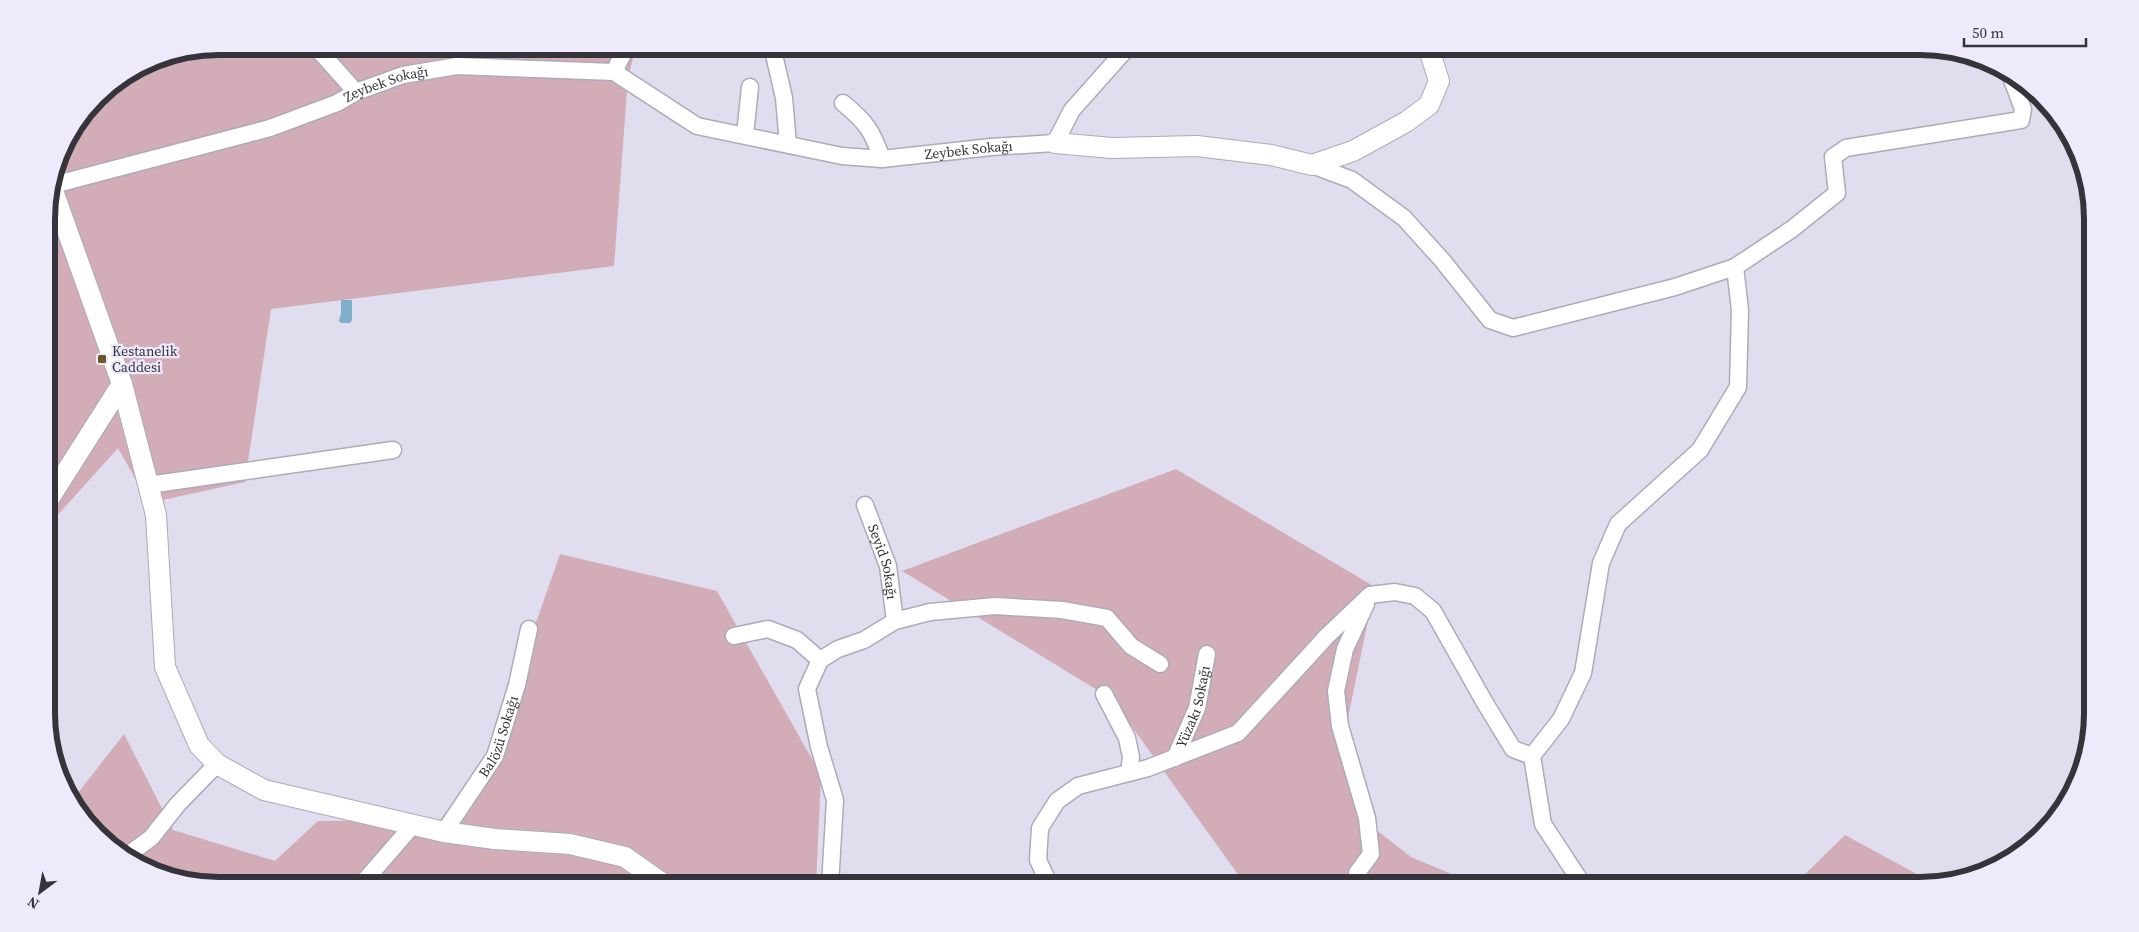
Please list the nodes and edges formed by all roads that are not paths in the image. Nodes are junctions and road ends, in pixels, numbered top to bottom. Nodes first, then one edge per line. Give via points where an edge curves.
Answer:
1 (323, 55) edge
2 (622, 55) edge
3 (774, 55) edge
4 (1121, 55) edge
5 (1431, 55) edge
6 (614, 72) junction
7 (2014, 85) edge
8 (750, 87) dead end
9 (356, 92) junction
10 (843, 103) dead end
11 (745, 135) junction
12 (788, 144) junction
13 (1054, 144) junction
14 (882, 159) junction
15 (1312, 165) junction
16 (59, 185) edge
17 (56, 199) edge
18 (1735, 267) junction
19 (122, 384) junction
20 (393, 450) dead end
21 (148, 485) junction
22 (55, 489) edge
23 (865, 505) dead end
24 (1370, 595) junction
25 (895, 622) junction
26 (528, 629) dead end
27 (734, 636) dead end
28 (1206, 654) dead end
29 (820, 660) junction
30 (1160, 664) dead end
31 (1104, 694) dead end
32 (1532, 756) junction
33 (1175, 758) junction
34 (217, 764) junction
35 (1129, 773) junction
36 (413, 825) junction
37 (444, 832) junction
38 (132, 852) edge
39 (1357, 873) dead end
40 (368, 877) edge
41 (653, 877) edge
42 (831, 877) edge
43 (1046, 877) edge
44 (1577, 877) edge

1 - 9 street
2 - 6 street
3 - 12 street via 784,98
4 - 13 street via 1072,110
5 - 15 street via 1439,81 1429,106 1353,150
6 - 9 street, Zeybek Sokağı via 457,66 403,75
6 - 11 street, Zeybek Sokağı via 697,126
7 - 18 street via 2023,109 2021,120 1846,148 1833,158 1837,193 1792,229
8 - 11 street
9 - 16 street, Zeybek Sokağı via 337,103 270,128
10 - 14 street via 874,134
11 - 12 street, Zeybek Sokağı
12 - 14 street, Zeybek Sokağı via 842,156
13 - 14 street, Zeybek Sokağı
13 - 15 street via 1112,148 1197,146 1271,155
15 - 18 street via 1352,180 1404,218 1490,320 1513,328 1675,287
17 - 19 street
18 - 32 street via 1740,310 1738,387 1700,450 1618,524 1601,563 1583,673 1561,719
19 - 21 street
19 - 22 street
20 - 21 street
21 - 34 street via 156,515 165,667 199,745
23 - 25 street, Seyid Sokağı via 888,566
24 - 32 street via 1395,592 1415,596 1433,611 1513,749
24 - 33 street via 1326,636 1238,733
24 - 39 street via 1345,648 1336,691 1340,726 1367,818 1371,854
25 - 29 street
25 - 30 street via 930,612 995,606 1062,610 1107,618 1131,646
26 - 37 street, Balözü Sokağı via 517,684 495,756
27 - 29 street via 768,629 797,640
28 - 33 street, Yüzakı Sokağı via 1197,708
29 - 42 street via 807,689 819,747 835,800
31 - 35 street via 1127,738 1131,757
32 - 44 street via 1543,824
33 - 35 street
34 - 36 street via 264,790
34 - 38 street via 150,838
35 - 43 street via 1078,786 1057,801 1040,828 1038,860
36 - 37 street
36 - 40 street
37 - 41 street via 570,844 624,857

